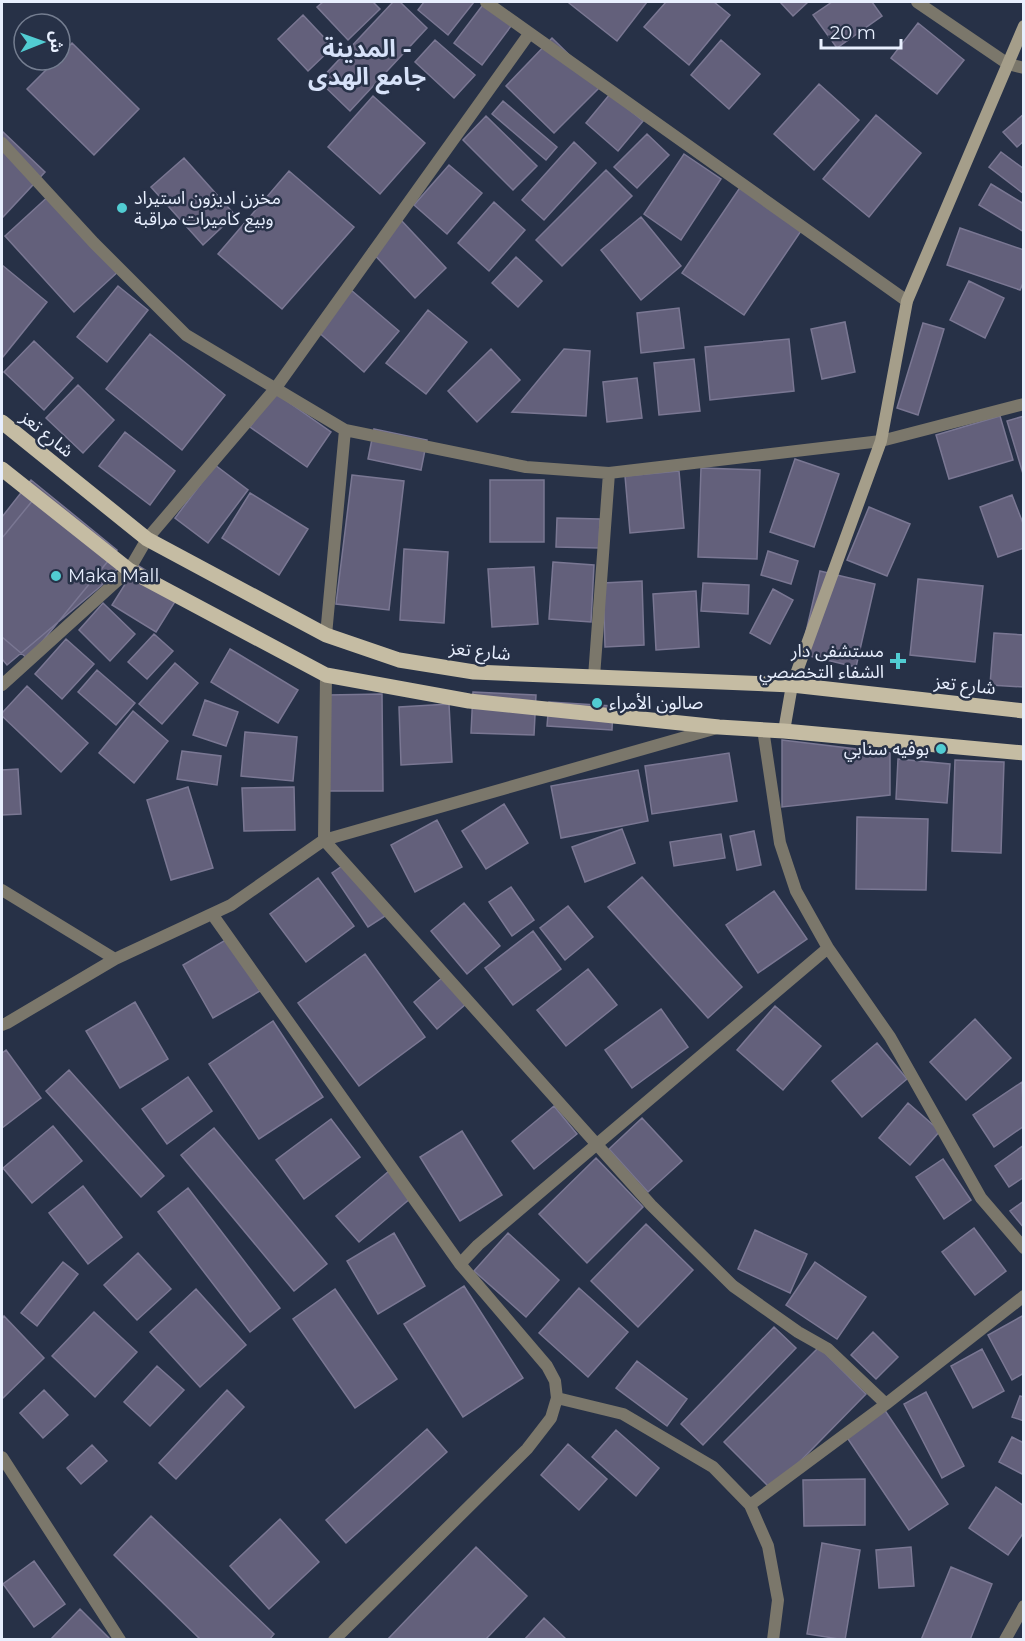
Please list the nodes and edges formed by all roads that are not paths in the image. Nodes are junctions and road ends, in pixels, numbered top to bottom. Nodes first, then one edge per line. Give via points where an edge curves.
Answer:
1 (486, 2) edge
2 (917, 2) edge
3 (1023, 26) edge
4 (529, 34) junction
5 (1008, 64) junction
6 (1023, 68) edge
7 (2, 143) edge
8 (908, 301) junction
9 (275, 389) junction
10 (1023, 404) edge
11 (2, 422) edge
12 (345, 430) junction
13 (881, 441) junction
14 (2, 469) edge
15 (609, 473) junction
16 (147, 539) junction
17 (129, 570) junction
18 (326, 635) junction
19 (326, 675) junction
20 (594, 677) junction
21 (2, 685) edge
22 (792, 685) junction
23 (1023, 711) edge
24 (719, 728) junction
25 (763, 729) junction
26 (784, 731) junction
27 (1023, 753) edge
28 (324, 840) junction
29 (2, 890) edge
30 (212, 914) junction
31 (828, 948) junction
32 (115, 959) junction
33 (2, 1025) edge
34 (597, 1144) junction
35 (1023, 1248) edge
36 (460, 1264) junction
37 (1023, 1296) edge
38 (557, 1398) junction
39 (886, 1404) junction
40 (2, 1457) edge
41 (750, 1505) junction
42 (1023, 1606) edge
43 (1023, 1615) edge
44 (1008, 1635) edge
45 (120, 1640) edge
46 (334, 1640) edge
47 (773, 1640) edge

1 - 4 street
2 - 5 street
3 - 5 main road
4 - 8 street
4 - 9 street
5 - 6 street
5 - 8 main road
7 - 9 street via 186,335
8 - 13 main road
9 - 12 street
9 - 16 street
10 - 13 street
11 - 16 main road, شارع تعز
12 - 15 street via 526,467
12 - 18 street
13 - 15 street
13 - 22 main road
14 - 17 main road
15 - 20 street
16 - 17 street
16 - 18 main road, شارع تعز
17 - 19 main road
17 - 21 street
18 - 20 main road, شارع تعز via 399,660 474,672
19 - 24 main road via 469,701
19 - 28 street
20 - 22 main road, شارع تعز
22 - 23 main road, شارع تعز
22 - 26 main road
24 - 25 main road
24 - 28 street
25 - 26 main road
25 - 31 street via 780,843 796,891
26 - 27 main road
28 - 30 street via 231,906
28 - 34 street
29 - 32 street
30 - 32 street
30 - 36 street
31 - 34 street
31 - 35 street via 890,1037 981,1198
32 - 33 street
34 - 36 street
34 - 39 street via 651,1205 733,1286 828,1349
36 - 38 street via 541,1357 555,1381
37 - 39 street
38 - 41 street via 623,1414 713,1467
38 - 46 street via 551,1418 527,1449
39 - 41 street
40 - 45 street
41 - 47 street via 768,1546 778,1600
42 - 44 street
43 - 44 street

